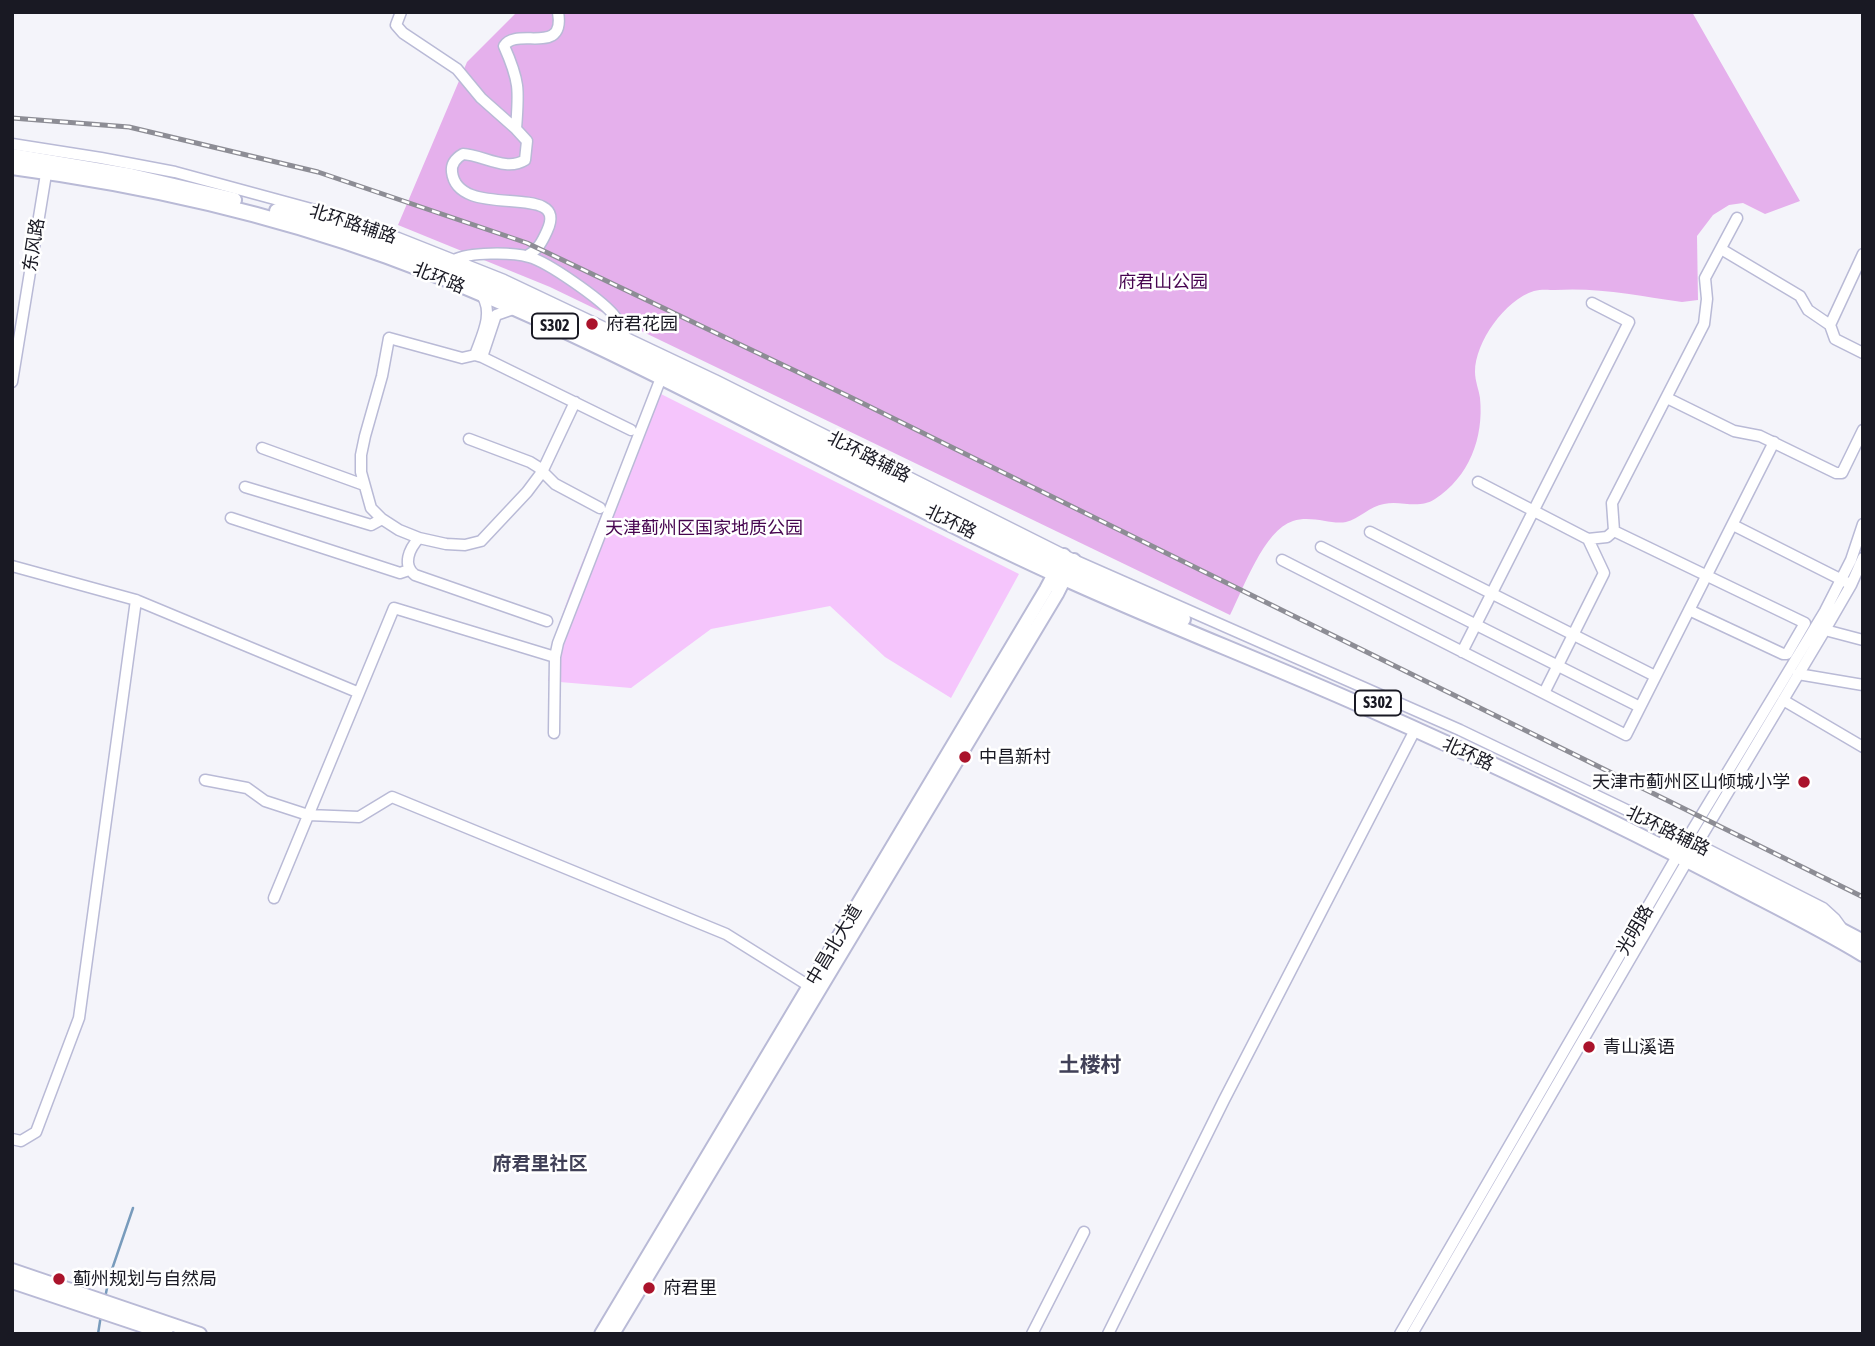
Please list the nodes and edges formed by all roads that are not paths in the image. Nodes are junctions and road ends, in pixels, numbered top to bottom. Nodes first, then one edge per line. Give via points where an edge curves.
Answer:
1 (401, 12) edge
2 (558, 12) edge
3 (516, 129) junction
4 (12, 145) edge
5 (12, 156) edge
6 (48, 161) junction
7 (12, 167) edge
8 (1737, 218) dead end
9 (1721, 248) junction
10 (538, 249) junction
11 (1863, 254) edge
12 (527, 256) junction
13 (540, 262) junction
14 (449, 263) junction
15 (481, 294) junction
16 (1592, 303) dead end
17 (514, 308) junction
18 (1830, 326) junction
19 (626, 343) junction
20 (1863, 353) edge
21 (479, 356) junction
22 (12, 382) edge
23 (659, 383) dead end
24 (1667, 398) junction
25 (575, 402) junction
26 (1863, 429) edge
27 (631, 430) dead end
28 (469, 439) dead end
29 (1774, 442) junction
30 (262, 448) dead end
31 (542, 472) junction
32 (1478, 482) dead end
33 (364, 485) junction
34 (245, 487) dead end
35 (600, 508) dead end
36 (1533, 511) junction
37 (231, 519) dead end
38 (382, 519) junction
39 (1733, 524) junction
40 (1863, 524) edge
41 (1614, 531) junction
42 (1370, 532) dead end
43 (419, 538) junction
44 (1588, 539) junction
45 (1321, 547) dead end
46 (1863, 558) edge
47 (1282, 560) dead end
48 (12, 566) edge
49 (1064, 567) junction
50 (409, 570) junction
51 (1707, 575) junction
52 (1847, 582) junction
53 (1492, 593) junction
54 (136, 600) junction
55 (1689, 610) junction
56 (547, 621) dead end
57 (1476, 624) junction
58 (1825, 631) junction
59 (1573, 635) junction
60 (1863, 640) edge
61 (1462, 652) junction
62 (555, 657) junction
63 (1558, 665) junction
64 (1798, 674) junction
65 (1655, 677) junction
66 (1863, 685) edge
67 (357, 692) junction
68 (1544, 693) junction
69 (1783, 700) junction
70 (1640, 706) junction
71 (1415, 730) junction
72 (554, 733) dead end
73 (1863, 747) edge
74 (205, 780) dead end
75 (308, 815) junction
76 (1687, 850) junction
77 (274, 898) dead end
78 (1863, 942) edge
79 (1863, 954) edge
80 (814, 989) junction
81 (12, 1139) edge
82 (1084, 1232) dead end
83 (12, 1270) edge
84 (12, 1282) edge
85 (89, 1301) junction
86 (111, 1309) junction
87 (167, 1334) edge
88 (200, 1334) edge
89 (601, 1334) edge
90 (613, 1334) edge
91 (1032, 1334) edge
92 (1108, 1334) edge
93 (1400, 1334) edge
94 (1412, 1334) edge

1 - 3 street via 396,25 403,33 457,69
2 - 3 street via 560,23 548,38 513,38 504,46 519,87
3 - 10 street via 527,141 525,160 509,166 463,154 452,173 468,194 487,201 542,206 551,222
4 - 6 street
5 - 6 highway, 北环路 / S302
6 - 7 highway, 北环路 / S302
6 - 14 highway, 北环路 / S302 via 207,192
6 - 15 highway, 北环路 / S302 via 263,217 366,249
6 - 22 street, 东风路
8 - 9 street
9 - 18 street via 1800,296 1808,310
9 - 24 street via 1705,278 1704,324
10 - 12 street
10 - 13 street
11 - 18 street
12 - 13 street
12 - 14 street via 473,254
13 - 19 street via 611,312
14 - 19 highway, 北环路 / S302
15 - 17 highway, 北环路 / S302
15 - 21 street via 488,312
16 - 36 street via 1629,322
17 - 21 street via 496,315
17 - 49 highway, 北环路 / S302
18 - 20 street via 1835,339
19 - 49 highway, 北环路 / S302
21 - 25 street
21 - 33 street via 462,358 389,338 361,455
23 - 62 street
24 - 29 street via 1734,431
24 - 41 street via 1612,503
25 - 27 street
25 - 31 street
26 - 29 street via 1842,473
28 - 31 street
29 - 39 street
30 - 33 street
31 - 35 street
31 - 43 street via 481,541 465,545
32 - 36 street
33 - 38 street via 372,508
34 - 38 street via 371,525
36 - 44 street
36 - 53 street
37 - 50 street via 400,573
38 - 43 street
39 - 51 street
39 - 52 street
40 - 52 street, 光明路
41 - 44 street
41 - 51 street
42 - 53 street
43 - 50 street via 407,561
44 - 59 street via 1604,573
45 - 57 street
46 - 52 street, 光明路
47 - 61 street
48 - 54 street
49 - 71 highway, 北环路 / S302
49 - 76 highway, 北环路 / S302 via 1377,702
49 - 80 main road, 中昌北大道
50 - 56 street
51 - 55 street
51 - 55 street via 1805,623 1783,654
52 - 58 street, 光明路
52 - 76 street, 光明路
53 - 57 street
53 - 59 street
54 - 67 street
54 - 81 street via 79,1018 36,1132 22,1141
55 - 65 street
57 - 61 street
57 - 63 street
58 - 60 street
58 - 64 street, 光明路
59 - 63 street
59 - 65 street
61 - 68 street
62 - 67 street via 394,608
62 - 72 street
63 - 68 street
63 - 70 street
64 - 66 street
64 - 69 street, 光明路
65 - 70 street
67 - 75 street
68 - 70 street via 1626,735
69 - 73 street
69 - 76 street, 光明路
71 - 76 highway, 北环路 / S302
71 - 92 street
74 - 75 street via 247,788 265,801
75 - 77 street
75 - 80 street via 359,817 392,797 726,934
76 - 78 highway, 北环路 / S302
76 - 79 highway, 北环路 / S302
76 - 93 street, 光明路
76 - 94 street, 光明路
80 - 89 main road, 中昌北大道
80 - 90 main road, 中昌北大道
82 - 91 street
83 - 85 main road
84 - 85 main road
85 - 86 main road
86 - 87 main road
86 - 88 main road

